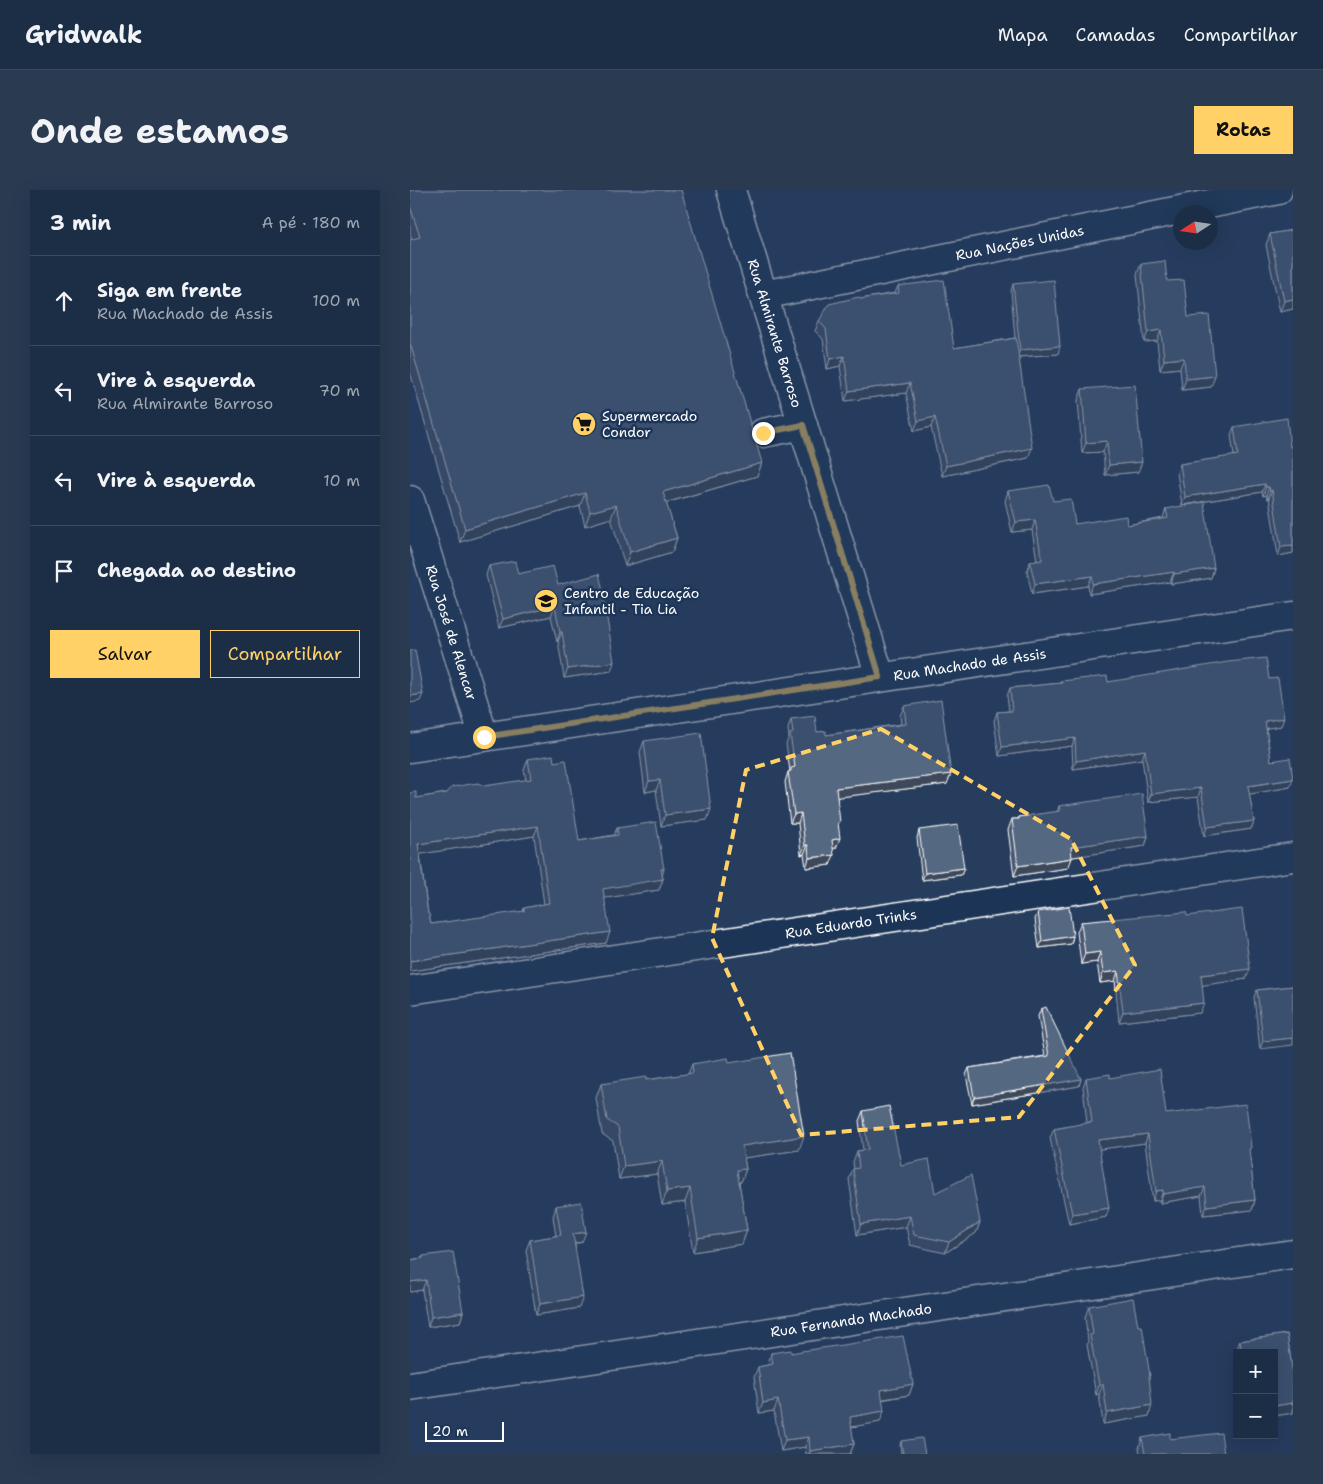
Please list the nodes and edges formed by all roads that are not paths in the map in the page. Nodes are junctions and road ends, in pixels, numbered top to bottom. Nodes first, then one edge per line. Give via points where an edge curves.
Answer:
1 (731, 190) edge
2 (1278, 190) edge
3 (763, 295) junction
4 (803, 425) junction
5 (763, 433) dead end
6 (410, 500) edge
7 (1293, 616) edge
8 (880, 677) junction
9 (484, 737) junction
10 (410, 748) edge
11 (1293, 857) edge
12 (410, 990) edge
13 (1293, 1254) edge
14 (410, 1386) edge

1 - 3 street, Rua Almirante Barroso
2 - 3 street, Rua Nações Unidas
3 - 4 street, Rua Almirante Barroso
4 - 5 street
4 - 8 street, Rua Almirante Barroso
6 - 9 street, Rua José de Alencar
7 - 8 street, Rua Machado de Assis
8 - 9 street, Rua Machado de Assis
9 - 10 street, Rua Machado de Assis
11 - 12 street, Rua Eduardo Trinks
13 - 14 street, Rua Fernando Machado

